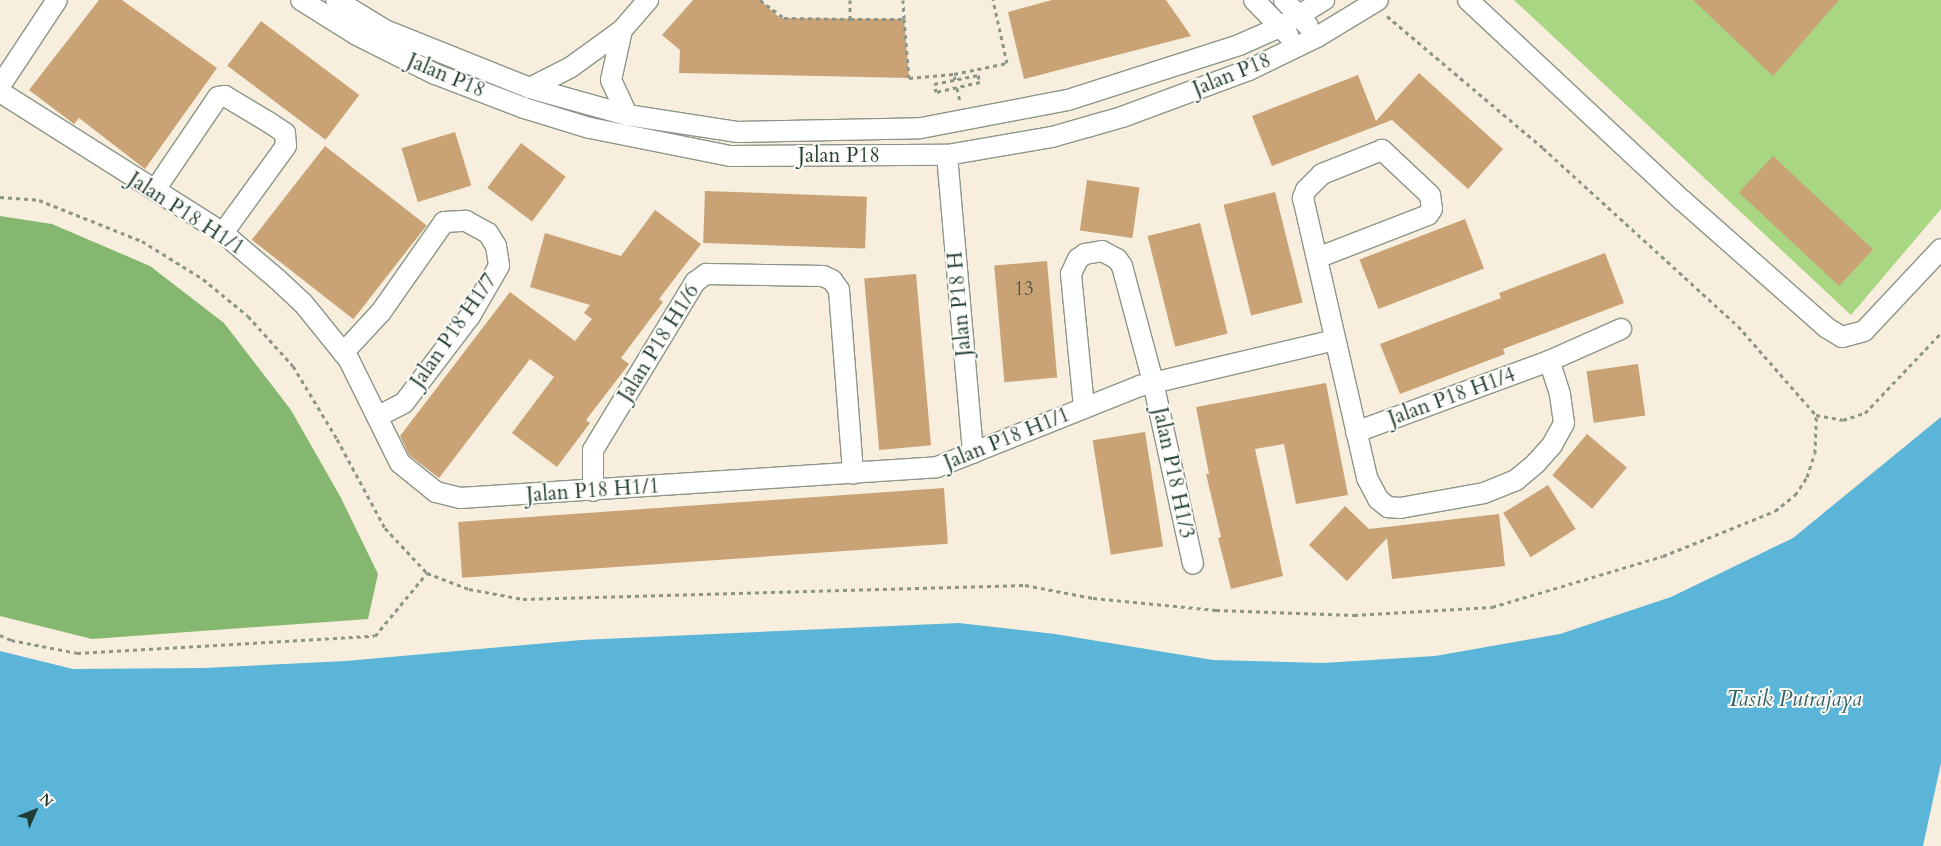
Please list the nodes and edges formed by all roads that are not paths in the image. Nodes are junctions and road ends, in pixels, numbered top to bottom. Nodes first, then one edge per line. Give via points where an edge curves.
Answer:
1 (57, 0) edge
2 (301, 0) edge
3 (336, 0) edge
4 (648, 0) edge
5 (1254, 0) edge
6 (1284, 0) edge
7 (1324, 0) edge
8 (1468, 0) edge
9 (1374, 2) edge
10 (1299, 16) junction
11 (1280, 27) junction
12 (622, 30) junction
13 (1316, 37) junction
14 (1298, 46) junction
15 (0, 86) edge
16 (530, 88) junction
17 (0, 92) edge
18 (627, 115) junction
19 (946, 155) junction
20 (155, 190) junction
21 (223, 233) junction
22 (1941, 249) edge
23 (1317, 258) junction
24 (1620, 329) dead end
25 (1334, 340) junction
26 (343, 353) junction
27 (1549, 361) junction
28 (1153, 382) junction
29 (1084, 407) junction
30 (377, 417) junction
31 (1356, 432) junction
32 (973, 453) junction
33 (853, 473) junction
34 (594, 491) junction
35 (1192, 564) dead end

1 - 15 street
2 - 19 street, Jalan P18 via 357,35 435,74 524,108 590,128 730,156
3 - 16 street, Jalan P18 via 385,30
4 - 12 street
5 - 11 street
6 - 10 street
7 - 10 street, Jalan P18
8 - 22 street via 1670,189 1827,328 1842,337 1864,331
9 - 13 street, Jalan P18
10 - 11 street, Jalan P18
10 - 13 street
11 - 14 street
11 - 18 street, Jalan P18 via 1165,70 1068,100 921,128 736,132
12 - 16 street via 571,67
12 - 18 street via 611,80
13 - 14 street, Jalan P18
14 - 19 street, Jalan P18 via 1249,70 1122,117 1052,137
16 - 18 street, Jalan P18
17 - 20 street, Jalan P18 H1/1
19 - 32 street, Jalan P18 H
20 - 21 street, Jalan P18 H1/1
20 - 21 street via 218,97 224,96 270,123 285,133 286,146
21 - 26 street, Jalan P18 H1/1 via 303,302
23 - 23 street via 1303,198 1306,190 1322,174 1382,150 1430,195 1432,210 1428,215
23 - 25 street
24 - 27 street, Jalan P18 H1/4
25 - 28 street, Jalan P18 H1/1
25 - 31 street
26 - 30 street, Jalan P18 H1/1
26 - 30 street, Jalan P18 H1/7 via 381,312 444,222 466,221 488,234 496,246 500,266 470,316 404,403
27 - 31 street, Jalan P18 H1/4
27 - 31 street via 1565,415 1561,431 1536,463 1516,480 1484,494 1400,508 1388,506 1371,489
28 - 29 street, Jalan P18 H1/1
28 - 29 street, Jalan P18 H1/3 via 1122,266 1117,259 1102,251 1085,254 1074,266 1071,287
28 - 35 street, Jalan P18 H1/3
29 - 32 street, Jalan P18 H1/1 via 1046,426
30 - 34 street, Jalan P18 H1/1 via 400,463 436,492 469,499
32 - 33 street, Jalan P18 H1/1 via 937,468
33 - 34 street, Jalan P18 H1/1
33 - 34 street, Jalan P18 H1/6 via 839,290 832,280 823,276 706,274 694,282 593,450

